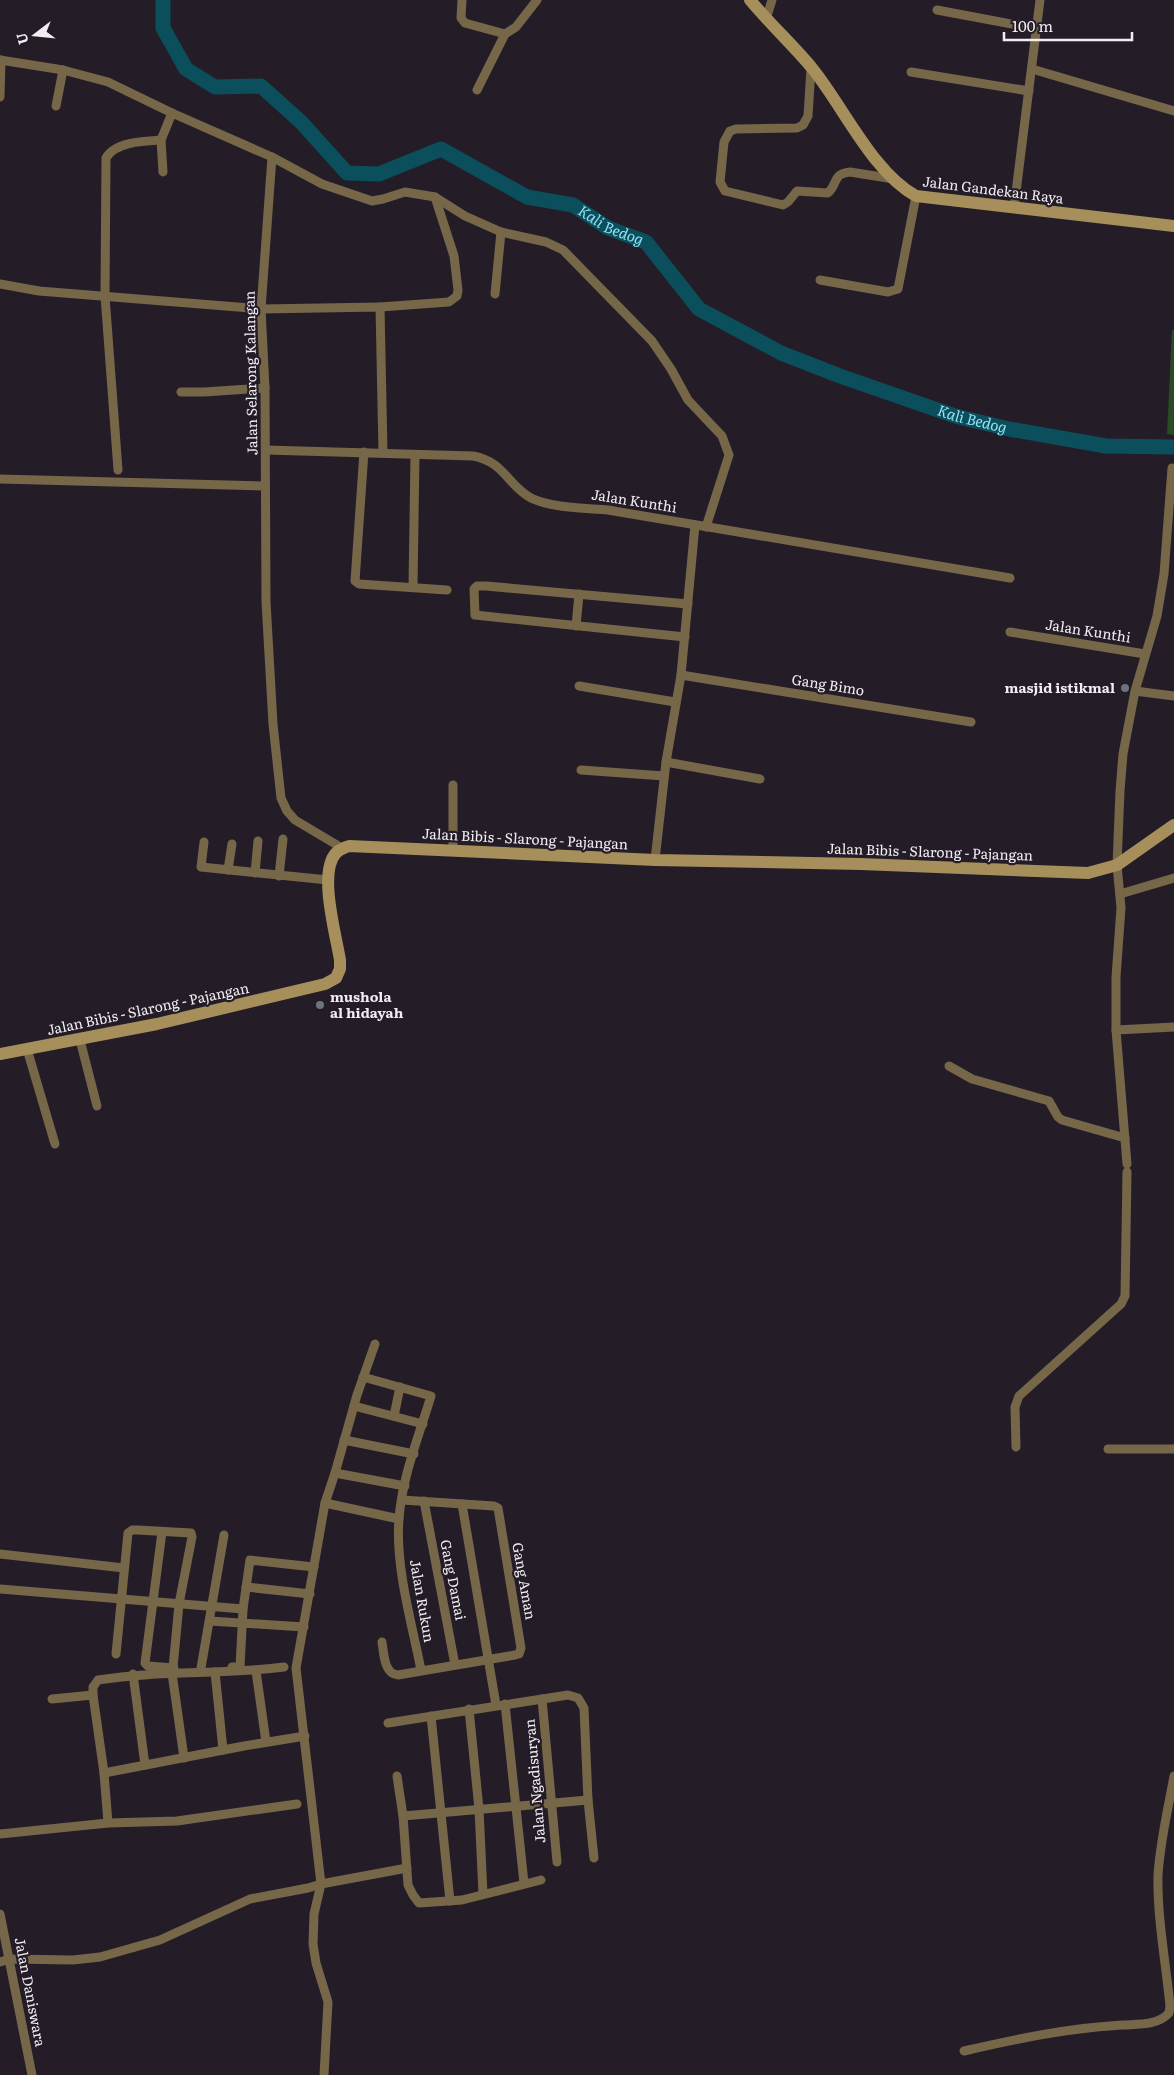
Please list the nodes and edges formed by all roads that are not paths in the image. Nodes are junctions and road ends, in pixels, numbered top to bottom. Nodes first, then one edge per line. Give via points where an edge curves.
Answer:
1 (462, 0) edge
2 (537, 0) edge
3 (750, 0) edge
4 (772, 0) edge
5 (1040, 0) edge
6 (937, 10) dead end
7 (766, 19) junction
8 (1038, 29) junction
9 (505, 34) junction
10 (0, 60) edge
11 (812, 68) junction
12 (1032, 69) junction
13 (63, 70) junction
14 (911, 72) dead end
15 (477, 90) dead end
16 (1029, 92) junction
17 (0, 97) edge
18 (56, 106) dead end
19 (1174, 111) edge
20 (172, 113) junction
21 (160, 140) junction
22 (272, 157) junction
23 (162, 172) dead end
24 (894, 179) junction
25 (916, 196) junction
26 (435, 197) junction
27 (1014, 208) junction
28 (1174, 226) edge
29 (501, 232) junction
30 (820, 280) dead end
31 (0, 284) edge
32 (495, 294) dead end
33 (105, 296) junction
34 (380, 307) junction
35 (261, 309) junction
36 (265, 388) junction
37 (181, 392) dead end
38 (266, 450) junction
39 (364, 452) junction
40 (383, 453) junction
41 (415, 455) junction
42 (1172, 468) dead end
43 (118, 470) dead end
44 (0, 479) edge
45 (265, 486) junction
46 (695, 525) junction
47 (706, 527) junction
48 (1010, 578) dead end
49 (413, 587) junction
50 (447, 590) dead end
51 (578, 594) junction
52 (688, 604) junction
53 (576, 626) junction
54 (1010, 632) dead end
55 (685, 637) junction
56 (1144, 654) junction
57 (681, 675) junction
58 (579, 686) dead end
59 (1135, 691) junction
60 (1174, 696) edge
61 (675, 702) junction
62 (971, 722) dead end
63 (666, 762) junction
64 (581, 770) dead end
65 (664, 776) junction
66 (760, 779) dead end
67 (453, 785) dead end
68 (1174, 825) edge
69 (282, 839) dead end
70 (204, 842) dead end
71 (258, 842) dead end
72 (232, 844) dead end
73 (342, 848) junction
74 (453, 851) junction
75 (655, 860) junction
76 (1117, 865) junction
77 (228, 870) junction
78 (254, 873) junction
79 (280, 876) junction
80 (1174, 878) edge
81 (328, 880) junction
82 (1120, 894) junction
83 (1174, 1027) edge
84 (1116, 1030) junction
85 (80, 1040) junction
86 (26, 1049) junction
87 (0, 1054) edge
88 (949, 1066) dead end
89 (97, 1106) dead end
90 (1125, 1138) junction
91 (55, 1144) dead end
92 (375, 1344) dead end
93 (363, 1377) junction
94 (400, 1387) junction
95 (354, 1406) junction
96 (394, 1416) junction
97 (423, 1424) junction
98 (344, 1440) junction
99 (1016, 1447) dead end
100 (1108, 1448) dead end
101 (1174, 1448) edge
102 (414, 1454) junction
103 (335, 1473) junction
104 (405, 1486) junction
105 (402, 1500) junction
106 (424, 1501) junction
107 (325, 1503) junction
108 (462, 1504) junction
109 (399, 1519) junction
110 (162, 1532) junction
111 (224, 1535) dead end
112 (0, 1554) edge
113 (314, 1567) junction
114 (124, 1568) junction
115 (246, 1586) junction
116 (0, 1589) edge
117 (310, 1594) junction
118 (121, 1599) junction
119 (153, 1602) junction
120 (179, 1604) junction
121 (212, 1606) junction
122 (243, 1609) junction
123 (210, 1621) junction
124 (242, 1623) junction
125 (304, 1628) junction
126 (382, 1642) dead end
127 (116, 1654) dead end
128 (489, 1659) junction
129 (455, 1665) junction
130 (284, 1667) dead end
131 (201, 1668) junction
132 (421, 1670) junction
133 (172, 1671) junction
134 (256, 1671) junction
135 (215, 1672) junction
136 (133, 1674) junction
137 (93, 1695) junction
138 (542, 1698) junction
139 (52, 1699) dead end
140 (501, 1704) junction
141 (469, 1709) junction
142 (431, 1716) junction
143 (388, 1723) dead end
144 (305, 1736) junction
145 (266, 1742) junction
146 (223, 1750) junction
147 (184, 1758) junction
148 (145, 1765) junction
149 (104, 1773) junction
150 (397, 1776) dead end
151 (1174, 1776) edge
152 (588, 1800) junction
153 (550, 1803) junction
154 (297, 1804) dead end
155 (515, 1806) junction
156 (479, 1809) junction
157 (442, 1812) junction
158 (403, 1816) junction
159 (108, 1823) junction
160 (0, 1834) edge
161 (594, 1858) dead end
162 (557, 1862) dead end
163 (407, 1868) junction
164 (541, 1880) dead end
165 (524, 1883) junction
166 (320, 1884) junction
167 (483, 1894) junction
168 (450, 1901) junction
169 (0, 1914) edge
170 (10, 1959) junction
171 (0, 1962) edge
172 (964, 2051) dead end
173 (32, 2075) edge
174 (324, 2075) edge

1 - 9 street via 461,18 465,23
2 - 9 street via 516,27
3 - 7 main road, Jalan Gandekan Raya
4 - 7 street
5 - 8 street
6 - 8 street
7 - 11 main road, Jalan Gandekan Raya
8 - 12 street
9 - 15 street
10 - 13 street
10 - 17 street
11 - 24 main road, Jalan Gandekan Raya
11 - 24 street via 808,116 803,125 797,128 736,128 727,134 722,188 783,205 797,191 828,193 843,173
12 - 16 street
12 - 19 street
13 - 18 street
13 - 20 street via 108,82
14 - 16 street
16 - 27 street
20 - 21 street
20 - 22 street
21 - 23 street
21 - 33 street via 116,148 106,158
22 - 26 street via 322,184 372,201 404,192
22 - 35 street, Jalan Selarong Kalangan
24 - 25 main road, Jalan Gandekan Raya
25 - 27 main road, Jalan Gandekan Raya
25 - 30 street via 898,289 888,292
26 - 29 street via 465,216
26 - 34 street via 454,256 457,296 449,302
27 - 28 main road, Jalan Gandekan Raya
29 - 32 street
29 - 47 street via 546,242 562,250 652,342 688,400 722,436 728,455 727,465
31 - 33 street
33 - 35 street
33 - 43 street
34 - 35 street
34 - 40 street
35 - 36 street, Jalan Selarong Kalangan
36 - 37 street
36 - 38 street, Jalan Selarong Kalangan
38 - 39 street, Jalan Kunthi
38 - 45 street, Jalan Selarong Kalangan
39 - 40 street, Jalan Kunthi
39 - 49 street via 355,581 359,584
40 - 41 street, Jalan Kunthi
41 - 46 street, Jalan Kunthi via 481,457 491,461 533,499
41 - 49 street
42 - 56 street via 1166,564 1157,616
44 - 45 street
45 - 73 street, Jalan Selarong Kalangan via 266,602 273,724 282,798 286,811 295,820
46 - 47 street, Jalan Kunthi
46 - 52 street
47 - 48 street, Jalan Kunthi
49 - 50 street
51 - 52 street
51 - 53 street
51 - 53 street via 479,586 474,589 475,615
52 - 55 street
53 - 55 street
54 - 56 street, Jalan Kunthi
55 - 57 street
56 - 59 street, Jalan Kunthi
57 - 61 street
57 - 62 street, Gang Bimo
58 - 61 street
59 - 60 street
59 - 76 street, Jalan Kunthi via 1123,754
61 - 63 street
63 - 65 street
63 - 66 street
64 - 65 street
65 - 75 street
67 - 74 street
68 - 76 main road, Jalan Bibis - Slarong - Pajangan
69 - 79 street
70 - 77 street via 201,867
71 - 78 street
72 - 77 street
73 - 74 main road, Jalan Bibis - Slarong - Pajangan via 356,845
73 - 81 main road, Jalan Bibis - Slarong - Pajangan via 335,854
74 - 75 main road, Jalan Bibis - Slarong - Pajangan
75 - 76 main road, Jalan Bibis - Slarong - Pajangan via 1076,873
76 - 82 street, Jalan Kunthi
77 - 78 street
78 - 79 street
79 - 81 street
80 - 82 street
81 - 85 main road, Jalan Bibis - Slarong - Pajangan via 340,960 336,978 293,993
82 - 84 street, Jalan Kunthi
83 - 84 street
84 - 90 street, Jalan Kunthi
85 - 86 main road, Jalan Bibis - Slarong - Pajangan
85 - 89 street
86 - 87 main road, Jalan Bibis - Slarong - Pajangan
86 - 91 street
88 - 90 street via 972,1079 1049,1101 1062,1120
90 - 99 street, Jalan Kunthi via 1125,1296 1121,1304 1020,1396 1015,1407
92 - 93 street
93 - 94 street
93 - 95 street
94 - 96 street
94 - 97 street, Jalan Rukun via 431,1396
95 - 96 street
95 - 98 street
96 - 97 street
97 - 102 street, Jalan Rukun
98 - 102 street
98 - 103 street
100 - 101 street
102 - 104 street, Jalan Rukun
103 - 104 street
103 - 107 street
104 - 105 street, Jalan Rukun
105 - 106 street
105 - 109 street, Jalan Rukun
106 - 108 street
106 - 129 street, Gang Damai
107 - 109 street
107 - 113 street
108 - 128 street
108 - 128 street, Gang Aman via 498,1508 521,1648 519,1654
109 - 132 street, Jalan Rukun via 400,1559
110 - 114 street via 132,1530 128,1533
110 - 119 street
110 - 120 street via 192,1534
111 - 121 street
112 - 114 street
113 - 115 street via 252,1559
113 - 117 street
114 - 118 street
115 - 117 street
115 - 122 street
116 - 118 street
117 - 125 street
118 - 119 street
118 - 127 street
119 - 120 street
119 - 133 street via 146,1663
120 - 121 street
120 - 133 street
121 - 122 street
121 - 123 street
122 - 124 street
123 - 124 street
123 - 131 street
124 - 125 street
124 - 131 street via 240,1667
125 - 144 street via 296,1668
126 - 132 street via 388,1671 392,1674
128 - 129 street
128 - 140 street
129 - 132 street
130 - 134 street
131 - 133 street
133 - 135 street
133 - 136 street
133 - 147 street
134 - 135 street
134 - 145 street
135 - 146 street
136 - 137 street via 98,1680
136 - 148 street
137 - 139 street
137 - 149 street
138 - 140 street
138 - 152 street via 568,1695 582,1703
138 - 153 street, Jalan Ngadisuryan
140 - 141 street
140 - 155 street
141 - 142 street
141 - 156 street
142 - 143 street
142 - 157 street
144 - 145 street
144 - 166 street
145 - 146 street
146 - 147 street
147 - 148 street
148 - 149 street
149 - 159 street
150 - 158 street
151 - 172 street via 1158,1875 1169,2013 1150,2023 1026,2036
152 - 153 street
152 - 161 street
153 - 155 street
153 - 162 street, Jalan Ngadisuryan
154 - 159 street via 177,1821
155 - 156 street
155 - 165 street
156 - 157 street
156 - 167 street
157 - 158 street
157 - 168 street
158 - 163 street
159 - 160 street
163 - 166 street
163 - 168 street via 408,1885 419,1902
164 - 165 street
165 - 167 street
166 - 170 street via 250,1899 168,1936 100,1957
166 - 174 street via 313,1944 328,2002
167 - 168 street
169 - 170 street, Jalan Daniswara
170 - 171 street
170 - 173 street, Jalan Daniswara

